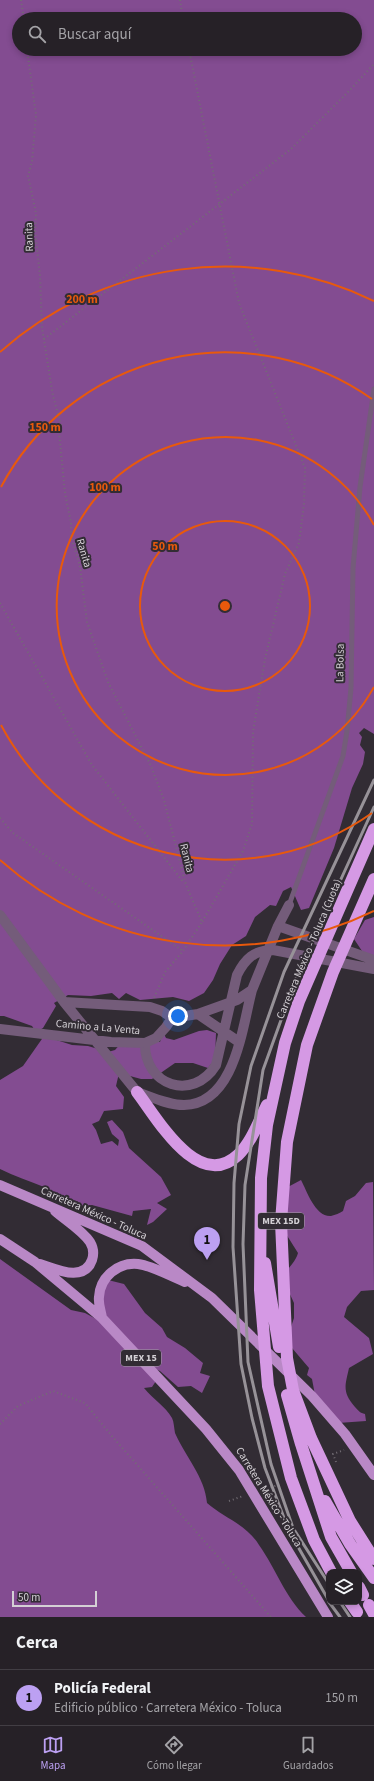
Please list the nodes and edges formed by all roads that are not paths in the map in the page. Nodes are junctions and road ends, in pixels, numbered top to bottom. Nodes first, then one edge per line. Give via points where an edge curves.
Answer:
1 (374, 389) edge
2 (374, 829) edge
3 (374, 879) edge
4 (289, 904) joint
5 (0, 915) edge
6 (278, 926) junction
7 (374, 960) edge
8 (374, 969) edge
9 (252, 990) junction
10 (64, 1002) junction
11 (198, 1014) junction
12 (172, 1018) junction
13 (0, 1029) edge
14 (239, 1042) junction
15 (145, 1044) junction
16 (275, 1087) junction
17 (137, 1092) junction
18 (0, 1185) edge
19 (46, 1204) junction
20 (259, 1230) junction
21 (0, 1239) edge
22 (35, 1262) junction
23 (196, 1286) junction
24 (102, 1318) junction
25 (374, 1475) edge
26 (313, 1481) junction
27 (374, 1559) edge
28 (329, 1569) edge
29 (349, 1569) edge
30 (374, 1578) edge
31 (328, 1617) edge

1 - 4 lane, La Bolsa via 360,487 353,568 351,688 343,756
2 - 16 highway, Carretera México - Toluca (Cuota) / MEX 15D via 299,1001 285,1043
3 - 27 highway, MEX 15D via 333,972 307,1045 287,1142 281,1222 286,1352 293,1390 311,1438 350,1521
4 - 6 street, La Bolsa
5 - 10 street
6 - 7 street
6 - 9 street
8 - 15 street via 273,950 253,954 237,975 216,1065 207,1077 195,1084 174,1085 156,1075 146,1057
9 - 11 street via 237,1000
9 - 14 street
10 - 12 street via 150,1008 162,1011
10 - 17 street
11 - 12 street
11 - 14 street
12 - 15 street, Camino a La Venta via 156,1038
13 - 15 street, Camino a La Venta
14 - 17 street via 226,1080 221,1088 207,1098 183,1105
16 - 17 highway via 243,1150 232,1160 218,1165 195,1161 189,1157
16 - 20 highway, Carretera México - Toluca (Cuota) / MEX 15D via 263,1156
18 - 19 main road, Carretera México - Toluca
19 - 22 main road via 88,1239 92,1259 82,1271 73,1273
19 - 23 main road, Carretera México - Toluca via 142,1246
20 - 26 highway, MEX 15D via 286,1392
20 - 28 highway, Carretera México - Toluca (Cuota) / MEX 15D via 260,1290 268,1386 293,1484 314,1540
21 - 22 main road, Carretera México - Toluca / MEX 15
22 - 24 main road, Carretera México - Toluca / MEX 15
23 - 24 main road via 143,1265 123,1266 111,1272 102,1283 99,1297
23 - 25 main road, Carretera México - Toluca via 212,1298 312,1396 345,1434
24 - 31 main road, Carretera México - Toluca / MEX 15 via 176,1395 239,1470
26 - 29 highway via 331,1537
26 - 30 highway via 350,1544

